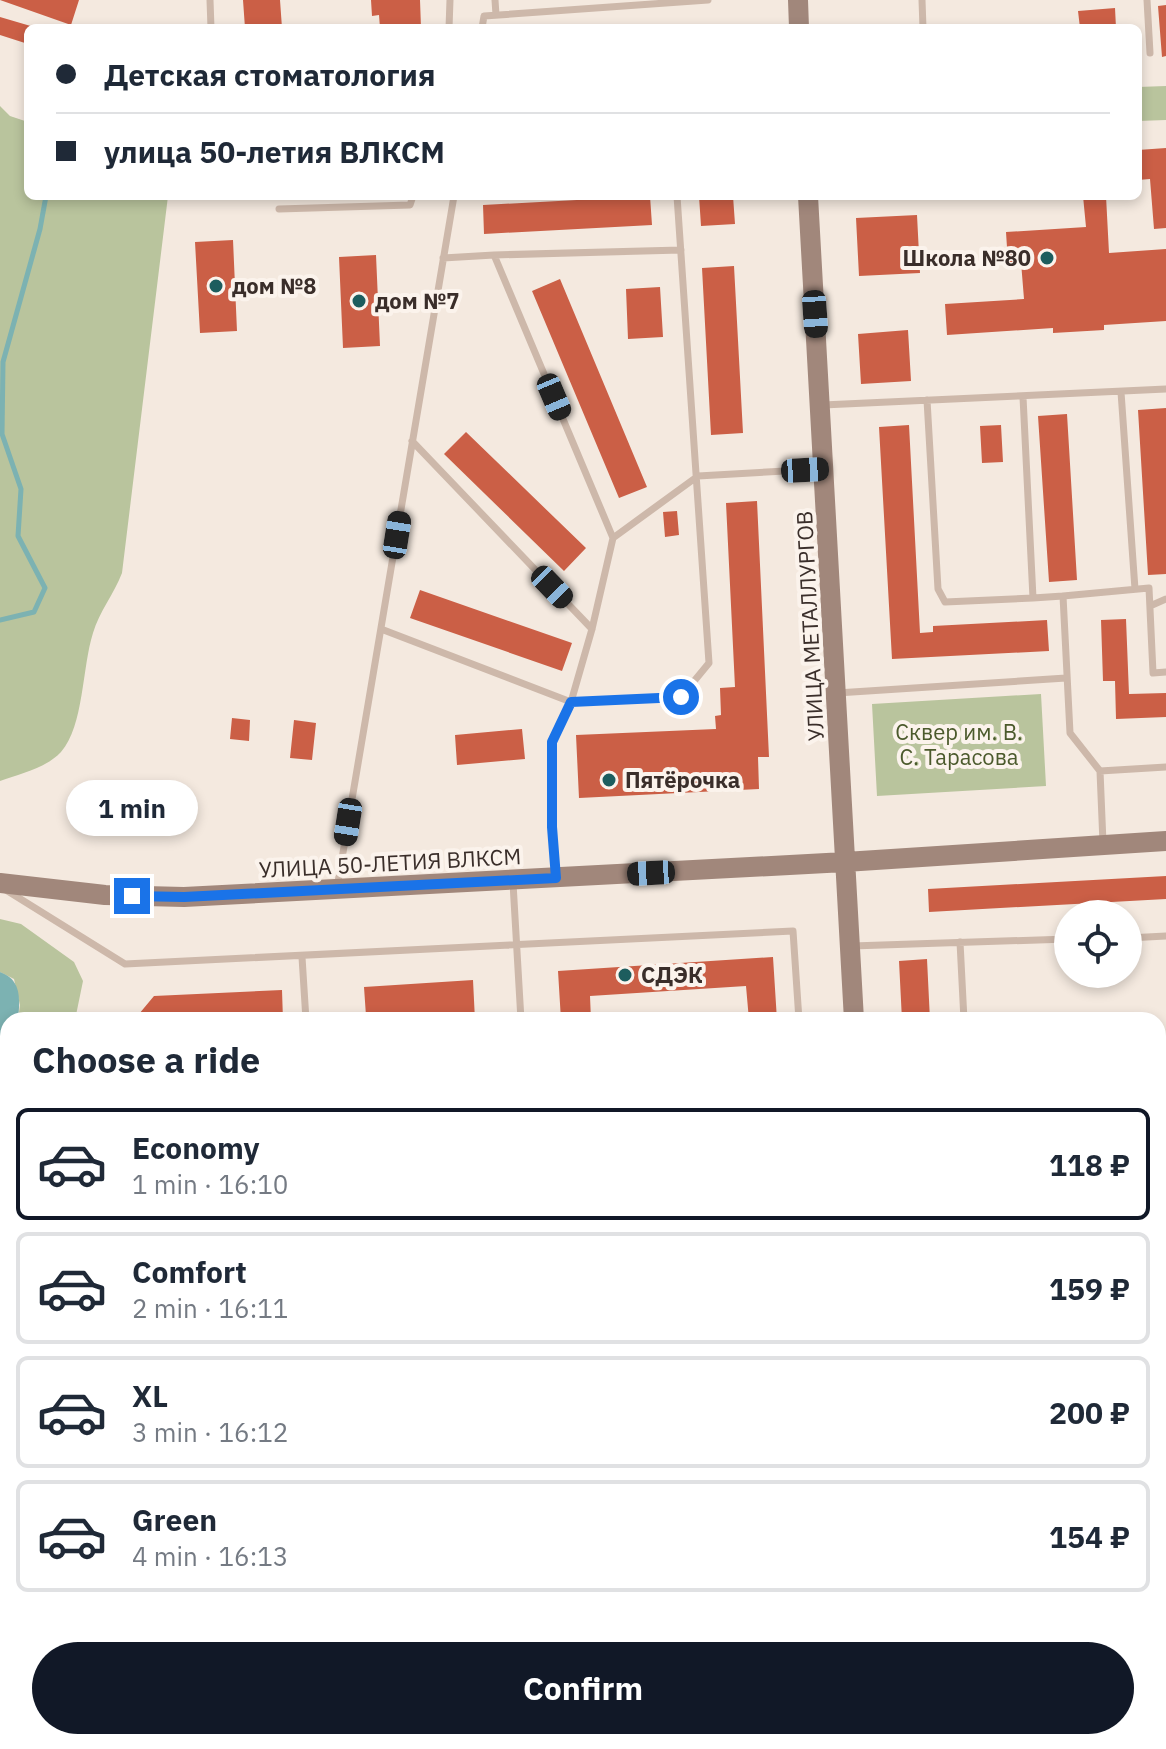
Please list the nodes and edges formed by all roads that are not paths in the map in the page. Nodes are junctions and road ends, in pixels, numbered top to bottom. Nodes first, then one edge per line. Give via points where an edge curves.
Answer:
1 (210, 0) edge
2 (450, 0) edge
3 (495, 0) edge
4 (708, 0) edge
5 (798, 0) edge
6 (922, 0) edge
7 (1147, 0) edge
8 (496, 15) junction
9 (211, 24) edge
10 (449, 24) edge
11 (483, 24) edge
12 (799, 24) edge
13 (923, 24) edge
14 (1150, 53) dead end
15 (412, 200) edge
16 (453, 200) edge
17 (677, 200) edge
18 (808, 200) edge
19 (279, 209) dead end
20 (681, 250) junction
21 (494, 255) junction
22 (443, 258) junction
23 (1166, 389) edge
24 (1121, 392) junction
25 (1023, 397) junction
26 (927, 400) junction
27 (821, 405) junction
28 (412, 441) junction
29 (825, 469) junction
30 (698, 476) junction
31 (613, 538) junction
32 (1135, 589) junction
33 (1063, 596) junction
34 (1033, 598) junction
35 (1166, 599) edge
36 (1150, 606) junction
37 (381, 629) junction
38 (592, 629) junction
39 (1166, 672) edge
40 (1066, 678) junction
41 (837, 693) junction
42 (571, 702) junction
43 (1166, 767) edge
44 (1100, 771) junction
45 (1166, 841) edge
46 (1103, 845) junction
47 (845, 862) junction
48 (556, 878) junction
49 (512, 880) junction
50 (0, 885) edge
51 (336, 890) junction
52 (1166, 936) edge
53 (1142, 937) edge
54 (1054, 939) edge
55 (960, 942) junction
56 (517, 946) junction
57 (850, 946) junction
58 (302, 957) junction
59 (305, 1012) edge
60 (521, 1012) edge
61 (798, 1012) edge
62 (854, 1012) edge
63 (964, 1012) edge
64 (1166, 1604) edge
65 (1166, 1612) edge

1 - 9 lane
2 - 10 lane
3 - 8 lane
4 - 8 lane
5 - 12 main road
6 - 13 lane
7 - 14 lane
8 - 11 lane via 484,16
15 - 19 lane via 410,205
16 - 22 lane
17 - 20 lane
18 - 27 main road, УЛИЦА МЕТАЛЛУРГОВ
20 - 21 lane
20 - 30 lane
21 - 22 lane
21 - 31 lane
22 - 28 lane
23 - 24 lane
24 - 25 lane
24 - 32 lane
25 - 26 lane
25 - 34 lane
26 - 27 lane
26 - 34 lane via 938,589 945,602
27 - 29 main road, УЛИЦА МЕТАЛЛУРГОВ
28 - 37 lane
28 - 38 lane
29 - 30 lane
29 - 41 main road, УЛИЦА МЕТАЛЛУРГОВ
30 - 31 lane
30 - 42 lane via 709,663 681,697
31 - 38 lane
32 - 33 lane
32 - 36 lane via 1149,588
33 - 34 lane
33 - 40 lane
35 - 36 lane
36 - 39 lane via 1153,673
37 - 42 lane
37 - 51 lane
38 - 42 lane
40 - 41 lane
40 - 44 lane via 1070,733
41 - 47 main road, УЛИЦА МЕТАЛЛУРГОВ
42 - 48 lane via 552,742
43 - 44 lane
44 - 46 lane
45 - 46 main road, УЛИЦА 50-ЛЕТИЯ ВЛКСМ
46 - 47 main road, УЛИЦА 50-ЛЕТИЯ ВЛКСМ
47 - 48 main road, УЛИЦА 50-ЛЕТИЯ ВЛКСМ
47 - 57 main road, УЛИЦА МЕТАЛЛУРГОВ
48 - 49 main road, УЛИЦА 50-ЛЕТИЯ ВЛКСМ
49 - 51 main road, УЛИЦА 50-ЛЕТИЯ ВЛКСМ
49 - 56 lane
50 - 51 main road, УЛИЦА 50-ЛЕТИЯ ВЛКСМ via 184,897
50 - 58 lane via 125,964
52 - 53 lane
54 - 55 lane
55 - 57 lane
55 - 63 lane
56 - 58 lane
56 - 60 lane
56 - 61 lane via 793,931
57 - 62 main road, УЛИЦА МЕТАЛЛУРГОВ
58 - 59 lane
64 - 65 lane

